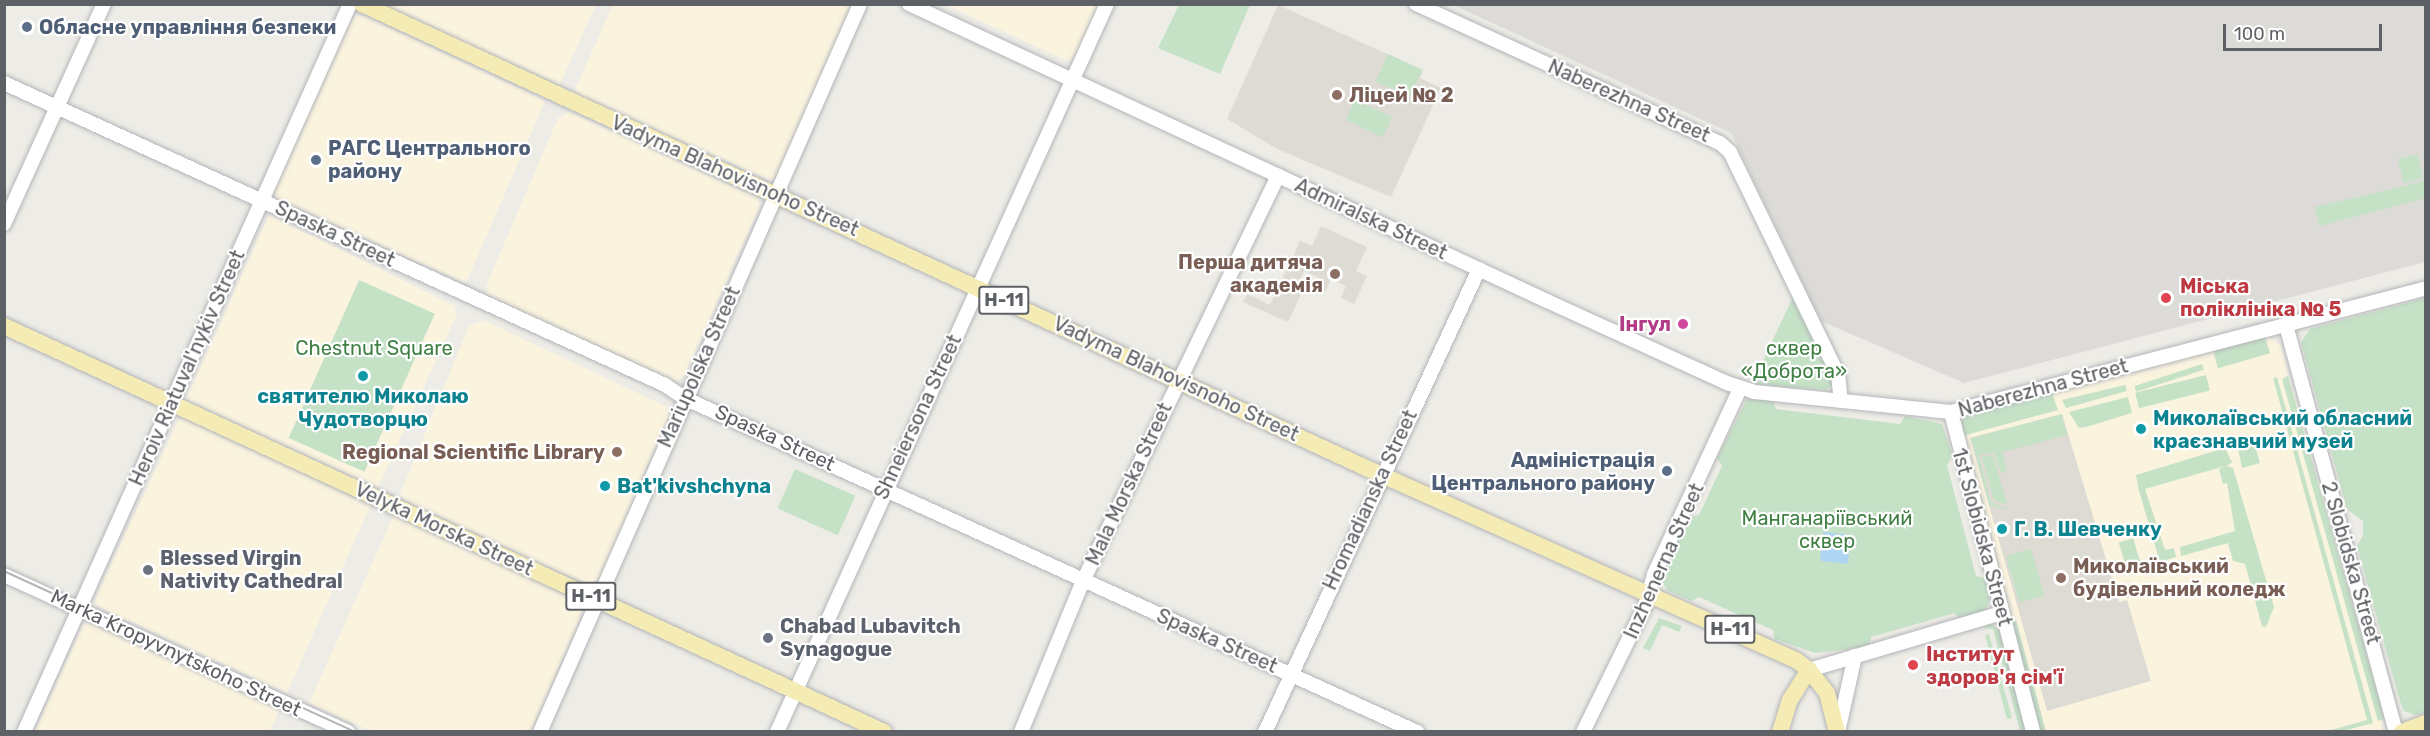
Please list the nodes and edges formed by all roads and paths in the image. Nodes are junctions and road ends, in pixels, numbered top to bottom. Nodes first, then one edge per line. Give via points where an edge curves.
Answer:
1 (104, 4) edge
2 (350, 4) edge
3 (362, 4) edge
4 (860, 4) edge
5 (909, 4) edge
6 (1107, 4) edge
7 (1416, 4) edge
8 (1073, 79) junction
9 (4, 83) edge
10 (55, 107) junction
11 (1278, 175) junction
12 (777, 195) junction
13 (261, 200) junction
14 (4, 224) edge
15 (1479, 269) junction
16 (977, 288) junction
17 (2426, 288) edge
18 (2286, 325) junction
19 (4, 326) edge
20 (1180, 380) junction
21 (1740, 389) junction
22 (684, 398) junction
23 (1841, 401) junction
24 (174, 405) junction
25 (1951, 412) junction
26 (1382, 475) junction
27 (885, 489) junction
28 (4, 574) edge
29 (1083, 581) junction
30 (1649, 592) junction
31 (599, 600) junction
32 (80, 608) junction
33 (2001, 613) junction
34 (1855, 656) junction
35 (1809, 670) junction
36 (1289, 674) junction
37 (796, 690) junction
38 (2426, 723) edge
39 (24, 732) edge
40 (348, 732) edge
41 (540, 732) edge
42 (777, 732) edge
43 (884, 732) edge
44 (1021, 732) edge
45 (1264, 732) edge
46 (1417, 732) edge
47 (1583, 732) edge
48 (1780, 732) edge
49 (1838, 732) edge
50 (2033, 732) edge
51 (2396, 732) edge
52 (2402, 732) edge

1 - 10 street
2 - 13 street, Heroiv Riatuval'nykiv Street
3 - 12 main road, Vadyma Blahovisnoho Street / Н-11
4 - 12 street, Mariupolska Street
5 - 8 street, Admiralska Street
6 - 8 street, Shneiersona Street
7 - 23 street, Naberezhna Street via 1720,142 1730,152 1838,374
8 - 11 street, Admiralska Street
8 - 16 street, Shneiersona Street
9 - 10 street, Spaska Street
10 - 13 street, Spaska Street
10 - 14 street
11 - 15 street, Admiralska Street
11 - 20 street, Mala Morska Street
12 - 16 main road, Vadyma Blahovisnoho Street / Н-11
12 - 22 street, Mariupolska Street
13 - 22 street, Spaska Street via 666,385
13 - 24 street, Heroiv Riatuval'nykiv Street
15 - 21 street, Admiralska Street
15 - 26 street, Hromadianska Street
16 - 20 main road, Vadyma Blahovisnoho Street / Н-11
16 - 27 street, Shneiersona Street
17 - 18 street, Naberezhna Street
18 - 25 street, Naberezhna Street
18 - 51 street, 2 Slobidska Street
19 - 24 main road, Velyka Morska Street / Н-11
20 - 26 main road, Vadyma Blahovisnoho Street / Н-11
20 - 29 street, Mala Morska Street
21 - 23 street, Admiralska Street
21 - 30 street, Inzhenerna Street
22 - 27 street, Spaska Street
22 - 31 street, Mariupolska Street
23 - 25 street, Naberezhna Street
24 - 31 main road, Velyka Morska Street / Н-11
24 - 32 street, Heroiv Riatuval'nykiv Street
25 - 33 street, 1st Slobidska Street
26 - 30 main road, Vadyma Blahovisnoho Street / Н-11
26 - 36 street, Hromadianska Street
27 - 29 street, Spaska Street
27 - 37 street, Shneiersona Street
28 - 32 street, Marka Kropyvnytskoho Street
29 - 36 street, Spaska Street
29 - 44 street, Mala Morska Street
30 - 35 main road, Vadyma Blahovisnoho Street / Н-11 via 1796,660
30 - 47 street, Inzhenerna Street
31 - 37 main road, Velyka Morska Street / Н-11
31 - 41 street, Mariupolska Street
32 - 39 street, Heroiv Riatuval'nykiv Street
32 - 40 street, Marka Kropyvnytskoho Street
33 - 34 street
33 - 50 street, 1st Slobidska Street
34 - 35 street
34 - 49 street
35 - 48 main road via 1790,700
35 - 49 main road, Н-11 via 1832,702
36 - 45 street, Hromadianska Street
36 - 46 street, Spaska Street
37 - 42 street, Shneiersona Street
37 - 43 main road, Velyka Morska Street / Н-11
38 - 52 main road

